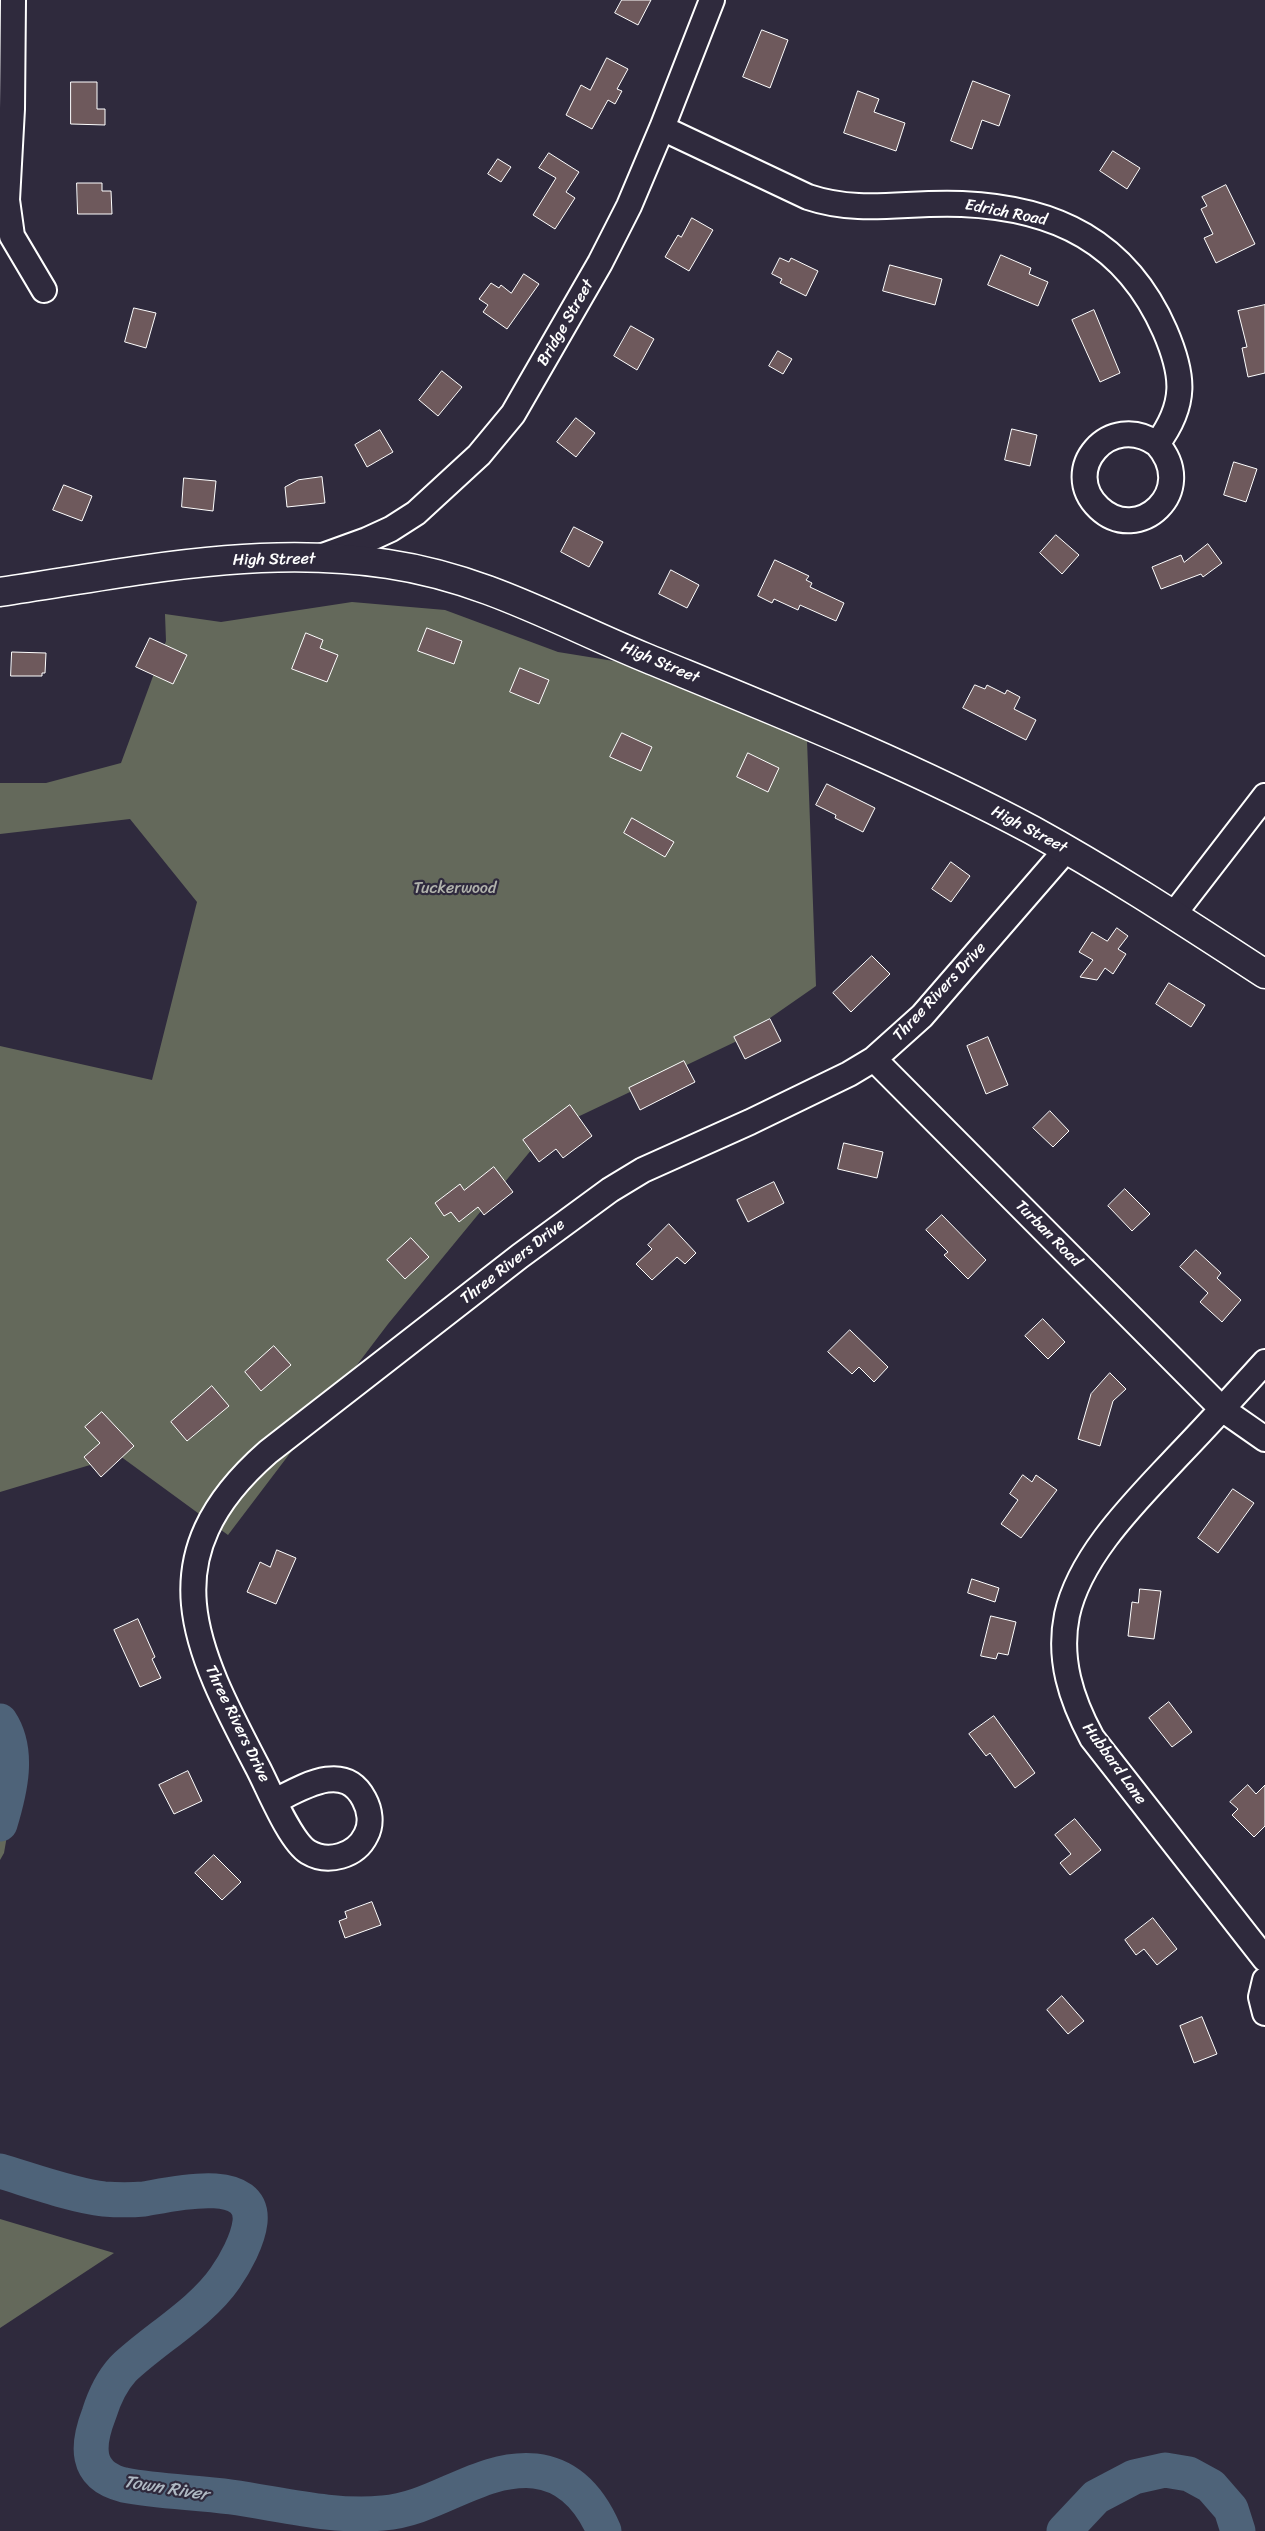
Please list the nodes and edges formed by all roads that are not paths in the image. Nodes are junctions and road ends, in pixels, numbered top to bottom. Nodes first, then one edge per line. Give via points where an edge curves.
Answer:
1 (13, 0) edge
2 (712, 0) edge
3 (662, 128) junction
4 (44, 290) dead end
5 (1157, 444) dead end
6 (316, 559) junction
7 (0, 592) edge
8 (1265, 796) edge
9 (1066, 850) junction
10 (1174, 914) junction
11 (1265, 974) edge
12 (874, 1059) junction
13 (1265, 1362) edge
14 (1222, 1408) junction
15 (1265, 1439) edge
16 (275, 1801) dead end
17 (1265, 1959) edge
18 (1265, 1980) edge
19 (1265, 2013) edge

1 - 4 street via 7,200 12,236
2 - 3 street, Bridge Street
3 - 5 street, Edrich Road via 808,197 832,205 854,208 984,206 1051,221 1094,240 1123,265 1144,291 1158,315 1177,363 1180,390 1177,409
3 - 6 street, Bridge Street via 636,191 600,263 526,393 497,435 416,513 367,540
6 - 7 street, High Street via 257,558 200,562
6 - 9 street, High Street via 364,561 410,568 512,598 879,755
8 - 10 street
9 - 10 street, High Street
9 - 12 street, Three Rivers Drive via 922,1016
10 - 11 street, High Street
12 - 14 street, Turban Road
12 - 16 street, Three Rivers Drive via 750,1122 643,1170 610,1190 268,1452 235,1482 212,1517 201,1543 195,1572 195,1613 203,1652 217,1688
13 - 14 street, Hubbard Lane
14 - 15 street, Turban Road
14 - 17 street, Hubbard Lane via 1136,1502 1092,1559 1068,1613 1064,1656 1072,1698 1092,1738
18 - 19 street via 1261,1998

